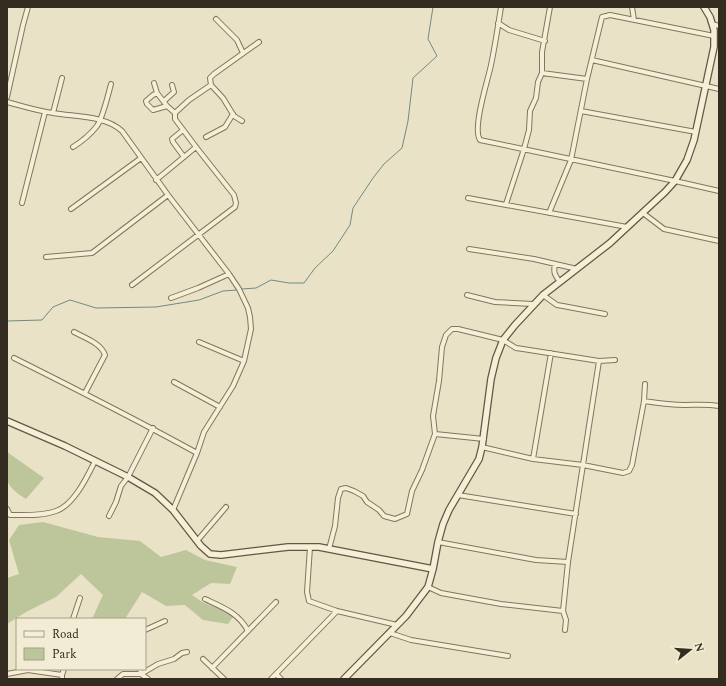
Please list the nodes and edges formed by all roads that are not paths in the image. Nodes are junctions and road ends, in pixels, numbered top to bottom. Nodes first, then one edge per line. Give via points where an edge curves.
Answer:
1 (28, 7) edge
2 (501, 7) edge
3 (550, 7) edge
4 (632, 7) edge
5 (704, 7) edge
6 (216, 19) dead end
7 (634, 20) junction
8 (498, 23) junction
9 (712, 24) junction
10 (719, 26) edge
11 (714, 36) junction
12 (545, 41) junction
13 (259, 42) dead end
14 (243, 53) junction
15 (592, 60) junction
16 (542, 73) junction
17 (62, 78) dead end
18 (587, 79) junction
19 (154, 83) dead end
20 (111, 84) dead end
21 (172, 85) dead end
22 (211, 85) junction
23 (706, 85) junction
24 (719, 89) edge
25 (157, 93) junction
26 (7, 97) edge
27 (164, 101) junction
28 (7, 102) edge
29 (166, 106) junction
30 (581, 111) junction
31 (45, 112) junction
32 (175, 113) junction
33 (53, 114) junction
34 (233, 114) junction
35 (99, 120) junction
36 (242, 121) dead end
37 (183, 130) junction
38 (696, 132) junction
39 (206, 137) dead end
40 (196, 147) junction
41 (73, 148) dead end
42 (524, 149) junction
43 (184, 157) junction
44 (141, 158) junction
45 (571, 160) junction
46 (156, 180) junction
47 (675, 181) junction
48 (719, 191) edge
49 (168, 195) junction
50 (468, 198) dead end
51 (22, 203) dead end
52 (506, 204) junction
53 (71, 209) dead end
54 (550, 213) junction
55 (643, 213) junction
56 (627, 227) junction
57 (198, 234) junction
58 (719, 241) edge
59 (470, 249) dead end
60 (46, 257) dead end
61 (556, 264) junction
62 (577, 269) junction
63 (229, 274) junction
64 (560, 282) junction
65 (132, 285) dead end
66 (467, 295) dead end
67 (543, 295) junction
68 (171, 298) dead end
69 (534, 304) junction
70 (605, 314) dead end
71 (74, 332) dead end
72 (503, 340) junction
73 (199, 342) dead end
74 (551, 353) junction
75 (14, 358) dead end
76 (615, 360) dead end
77 (244, 361) junction
78 (599, 361) junction
79 (174, 382) dead end
80 (645, 384) dead end
81 (85, 393) junction
82 (644, 401) junction
83 (719, 406) edge
84 (220, 407) junction
85 (7, 421) edge
86 (153, 428) junction
87 (435, 434) junction
88 (484, 439) junction
89 (482, 447) junction
90 (197, 453) junction
91 (533, 459) junction
92 (95, 461) junction
93 (583, 465) junction
94 (128, 477) junction
95 (458, 495) junction
96 (226, 508) dead end
97 (7, 509) edge
98 (173, 510) junction
99 (576, 514) junction
100 (109, 516) dead end
101 (197, 541) junction
102 (438, 542) junction
103 (310, 547) junction
104 (329, 549) junction
105 (568, 562) junction
106 (433, 569) junction
107 (428, 587) junction
108 (80, 598) dead end
109 (205, 599) dead end
110 (276, 602) dead end
111 (337, 611) junction
112 (563, 611) junction
113 (73, 618) edge
114 (165, 621) dead end
115 (397, 625) junction
116 (146, 630) edge
117 (565, 630) dead end
118 (248, 631) junction
119 (390, 633) junction
120 (186, 652) dead end
121 (508, 656) dead end
122 (203, 659) dead end
123 (212, 668) junction
124 (146, 669) edge
125 (23, 670) edge
126 (140, 671) edge
127 (7, 674) edge
128 (276, 674) junction
129 (62, 677) edge
130 (117, 679) edge
131 (148, 679) edge
132 (224, 679) edge
133 (271, 679) edge
134 (281, 679) edge
135 (344, 679) edge

1 - 26 street
2 - 8 street
3 - 12 street
4 - 7 street
5 - 9 street
6 - 14 street via 237,40
7 - 11 street
7 - 15 street via 610,15 602,17
8 - 12 street via 508,30
8 - 42 street via 481,106 478,137 484,141
9 - 10 street
9 - 11 street
11 - 23 street
12 - 16 street via 541,60
13 - 14 street
14 - 22 street via 211,76
15 - 18 street
15 - 23 street
16 - 18 street
16 - 42 street via 530,111
17 - 33 street
18 - 30 street
19 - 25 street
20 - 35 street
21 - 27 street via 174,92
22 - 32 street
22 - 34 street
23 - 24 street
23 - 38 street
25 - 27 street
25 - 29 street via 148,98 147,104 153,110
27 - 29 street
28 - 31 street
29 - 32 street
30 - 38 street
30 - 45 street
31 - 33 street
31 - 51 street
32 - 37 street via 175,119
33 - 35 street
34 - 36 street
34 - 39 street via 225,127
35 - 41 street via 97,126
35 - 44 street via 122,131
37 - 40 street
37 - 43 street via 172,139
38 - 47 street via 691,149
40 - 43 street
40 - 57 street via 234,195 236,203 235,207
42 - 45 street
42 - 52 street
43 - 46 street
44 - 46 street
44 - 53 street
45 - 47 street
45 - 54 street
46 - 49 street
47 - 48 street
47 - 55 street
49 - 57 street
49 - 60 street via 92,253
50 - 52 street
52 - 54 street
54 - 56 street
55 - 56 street
55 - 58 street via 664,229
56 - 62 street
57 - 63 street
57 - 65 street
59 - 61 street
61 - 62 street
61 - 64 street via 554,275
62 - 64 street
63 - 68 street
63 - 77 street via 248,308 251,329
64 - 67 street
66 - 69 street via 495,302
67 - 69 street
67 - 70 street via 557,305
69 - 72 street
71 - 81 street via 102,348 105,355
72 - 74 street via 516,348
72 - 87 street via 458,329 452,329 446,335 442,347 433,416
72 - 88 street via 491,378
73 - 77 street
74 - 78 street
74 - 91 street
75 - 81 street
76 - 78 street
77 - 84 street
78 - 93 street
79 - 84 street
80 - 82 street
81 - 86 street
82 - 83 street
82 - 93 street via 631,469 623,473
84 - 90 street via 204,432
85 - 92 street
86 - 90 street
86 - 94 street
87 - 88 street
87 - 104 street via 412,491 407,514 397,519 387,517 363,496 346,488 341,489
88 - 89 street
89 - 91 street
89 - 95 street via 479,459
90 - 98 street
91 - 93 street
92 - 94 street
92 - 97 street via 79,491 57,511 34,515 10,515
93 - 99 street
94 - 98 street via 155,493
94 - 100 street via 121,486
95 - 99 street
95 - 102 street via 443,524
96 - 101 street
98 - 101 street
99 - 105 street
101 - 103 street via 210,554 217,555
102 - 105 street via 536,560
102 - 106 street
103 - 104 street
103 - 111 street via 308,599 310,602
104 - 106 street
105 - 112 street
106 - 107 street
107 - 112 street via 441,593 501,604
107 - 115 street via 416,605
108 - 113 street
109 - 118 street via 229,610
110 - 118 street
111 - 115 street
111 - 128 street
112 - 117 street via 566,620
114 - 116 street
115 - 119 street
118 - 123 street
119 - 121 street via 411,640
119 - 135 street
120 - 124 street
122 - 123 street
123 - 132 street
125 - 127 street
125 - 129 street
126 - 130 street via 123,674
126 - 131 street
128 - 133 street
128 - 134 street

